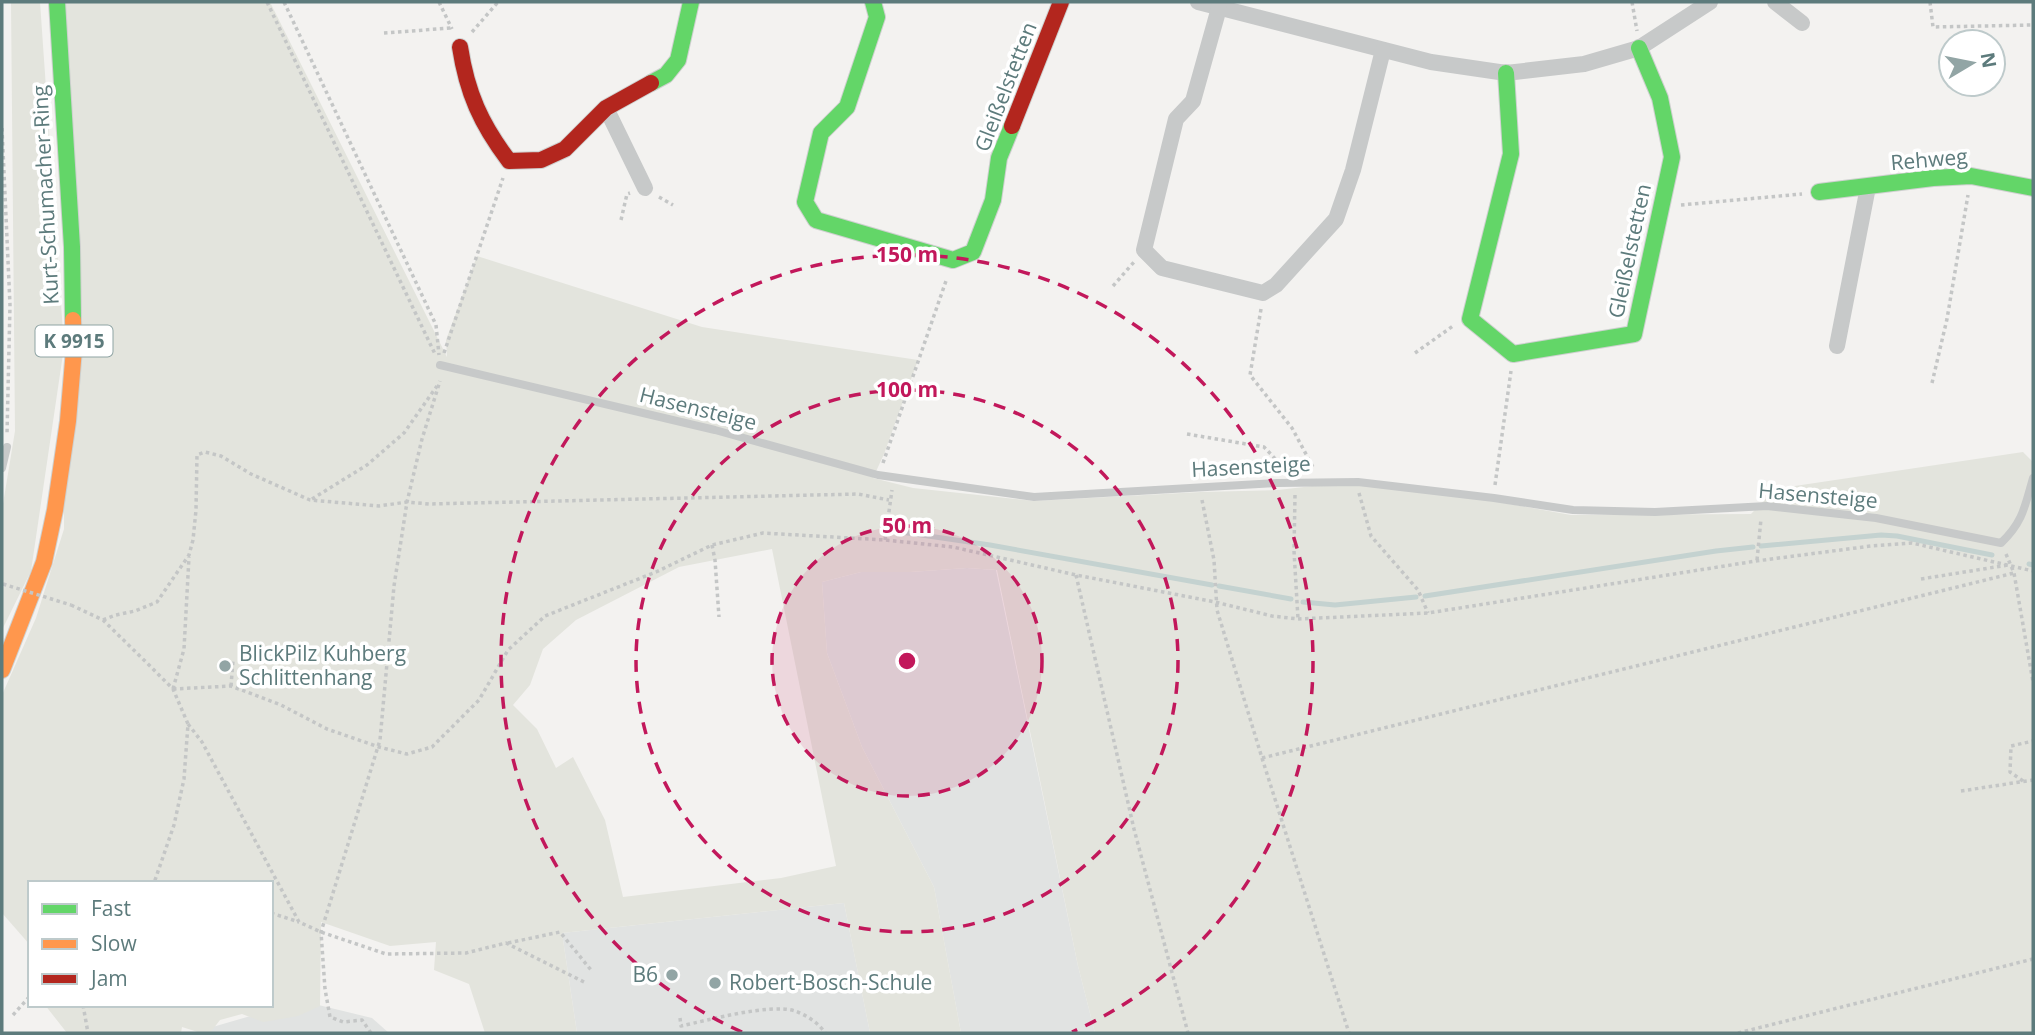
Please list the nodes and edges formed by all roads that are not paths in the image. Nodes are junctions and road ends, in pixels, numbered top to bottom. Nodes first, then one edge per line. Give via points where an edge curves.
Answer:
1 (57, 2) edge
2 (691, 2) edge
3 (873, 2) edge
4 (1061, 2) edge
5 (1198, 2) edge
6 (1710, 2) edge
7 (1775, 2) edge
8 (1219, 8) junction
9 (1802, 23) dead end
10 (460, 47) road end
11 (1639, 48) junction
12 (1383, 50) junction
13 (1506, 73) junction
14 (606, 108) junction
15 (1868, 187) junction
16 (645, 188) road end
17 (2033, 188) edge
18 (1819, 192) road end
19 (1837, 345) dead end
20 (440, 365) road end
21 (7, 447) road end
22 (2, 468) edge
23 (2033, 478) edge
24 (2, 670) edge

1 - 24 street, Kurt-Schumacher-Ring / K 9915 via 74,349 68,421 44,562
2 - 14 street via 678,60 666,75
3 - 4 street, Gleißelstetten via 877,17 847,107 821,133 805,202 816,220 953,260 974,253 993,200 999,158
5 - 8 street
6 - 11 street
7 - 9 street
8 - 12 street
8 - 12 street via 1193,101 1176,119 1144,250 1162,268 1263,293 1276,285 1336,219
10 - 14 street via 471,99 487,133 509,161 541,160 565,149
11 - 13 street via 1584,64
11 - 13 street, Gleißelstetten via 1660,98 1672,157 1634,334 1513,355 1471,319 1511,154
12 - 13 street
14 - 16 street
15 - 17 street, Rehweg via 1971,176
15 - 18 street, Rehweg
15 - 19 street, Rehweg
20 - 23 lane, Hasensteige via 715,430 878,475 1034,497 1358,482 1573,510 1762,507 1875,518 2001,543 2023,514
21 - 22 lane

